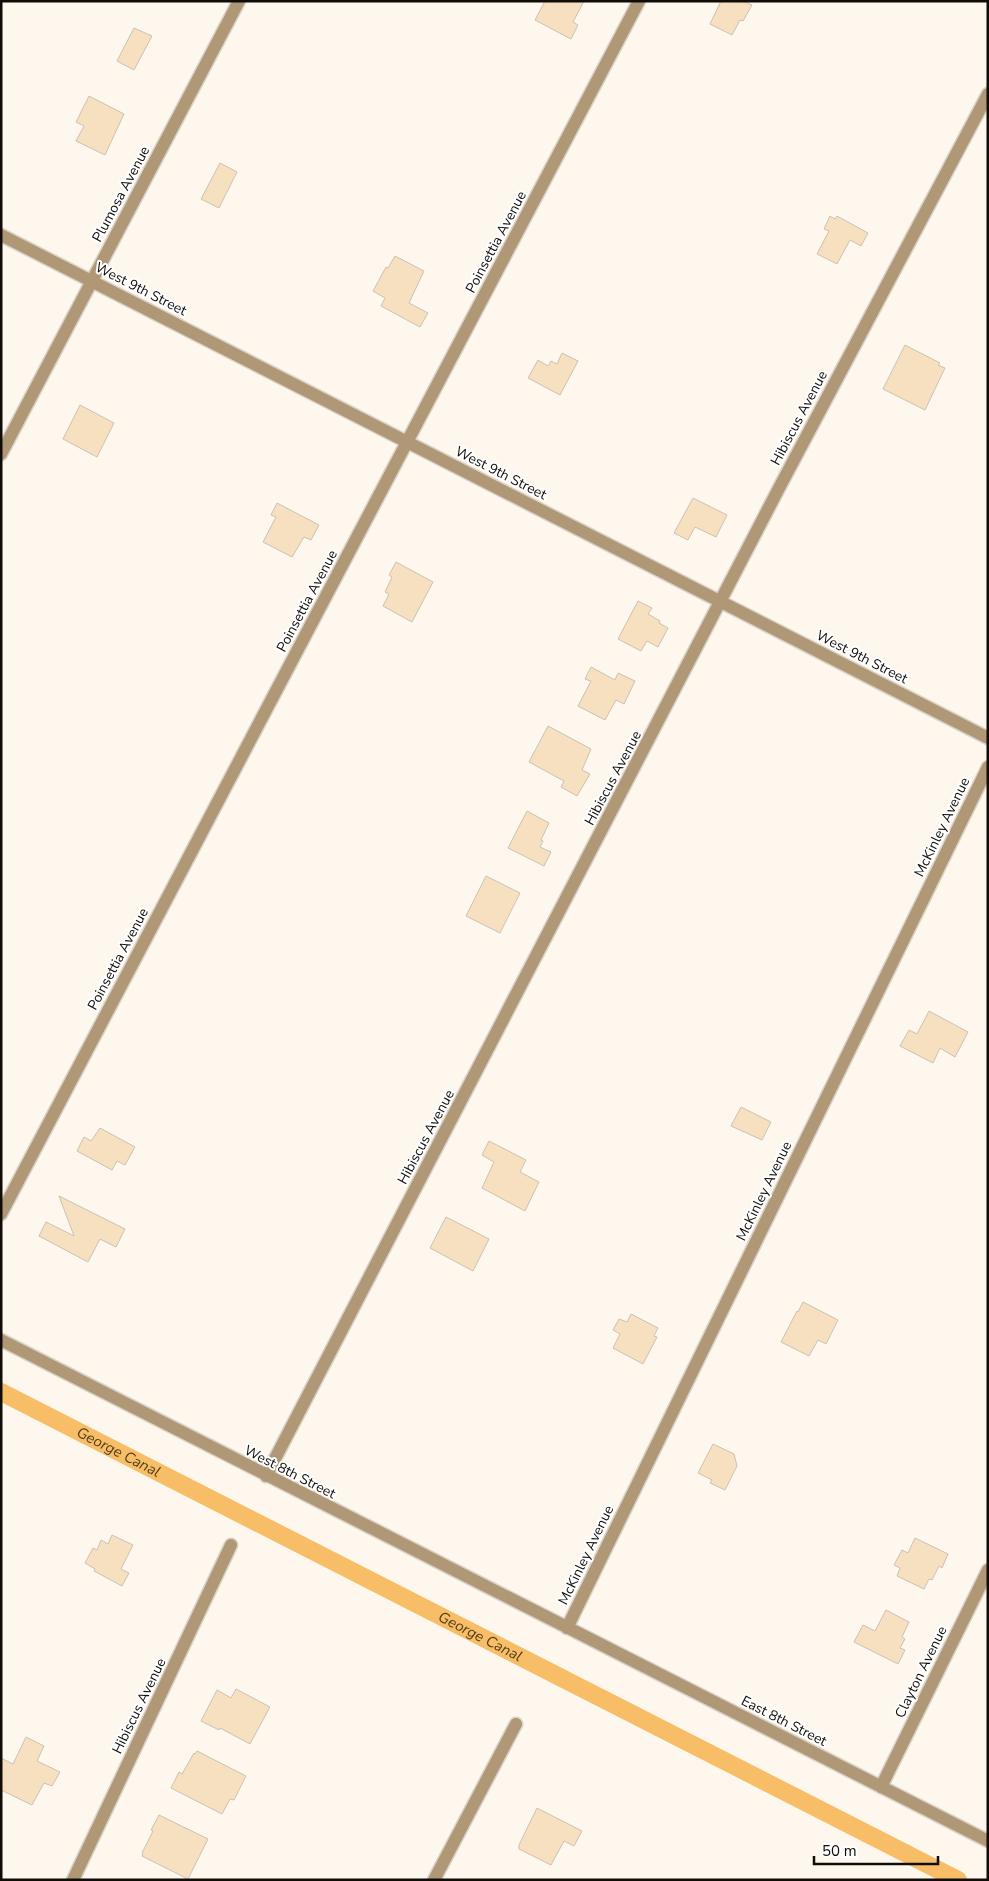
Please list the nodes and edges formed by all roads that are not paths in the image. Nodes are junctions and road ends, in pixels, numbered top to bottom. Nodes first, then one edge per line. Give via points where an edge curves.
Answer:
1 (239, 1) edge
2 (639, 1) edge
3 (988, 94) edge
4 (1, 235) edge
5 (92, 281) junction
6 (408, 442) junction
7 (1, 454) edge
8 (721, 603) junction
9 (988, 738) edge
10 (988, 767) edge
11 (1, 1214) edge
12 (1, 1340) edge
13 (266, 1476) junction
14 (231, 1545) dead end
15 (988, 1570) edge
16 (566, 1628) junction
17 (516, 1724) dead end
18 (881, 1787) junction
19 (988, 1841) edge
20 (72, 1880) edge
21 (434, 1880) edge

1 - 5 street, Plumosa Avenue
2 - 6 street, Poinsettia Avenue
3 - 8 street, Hibiscus Avenue
4 - 5 street, West 9th Street
5 - 6 street, West 9th Street
5 - 7 street, Plumosa Avenue
6 - 8 street, West 9th Street
6 - 11 street, Poinsettia Avenue
8 - 9 street, West 9th Street
8 - 13 street, Hibiscus Avenue
10 - 16 street, McKinley Avenue
12 - 13 street, West 8th Street
13 - 16 street, West 8th Street
14 - 20 street, Hibiscus Avenue
15 - 18 street, Clayton Avenue
16 - 18 street, East 8th Street
17 - 21 street
18 - 19 street, East 8th Street

